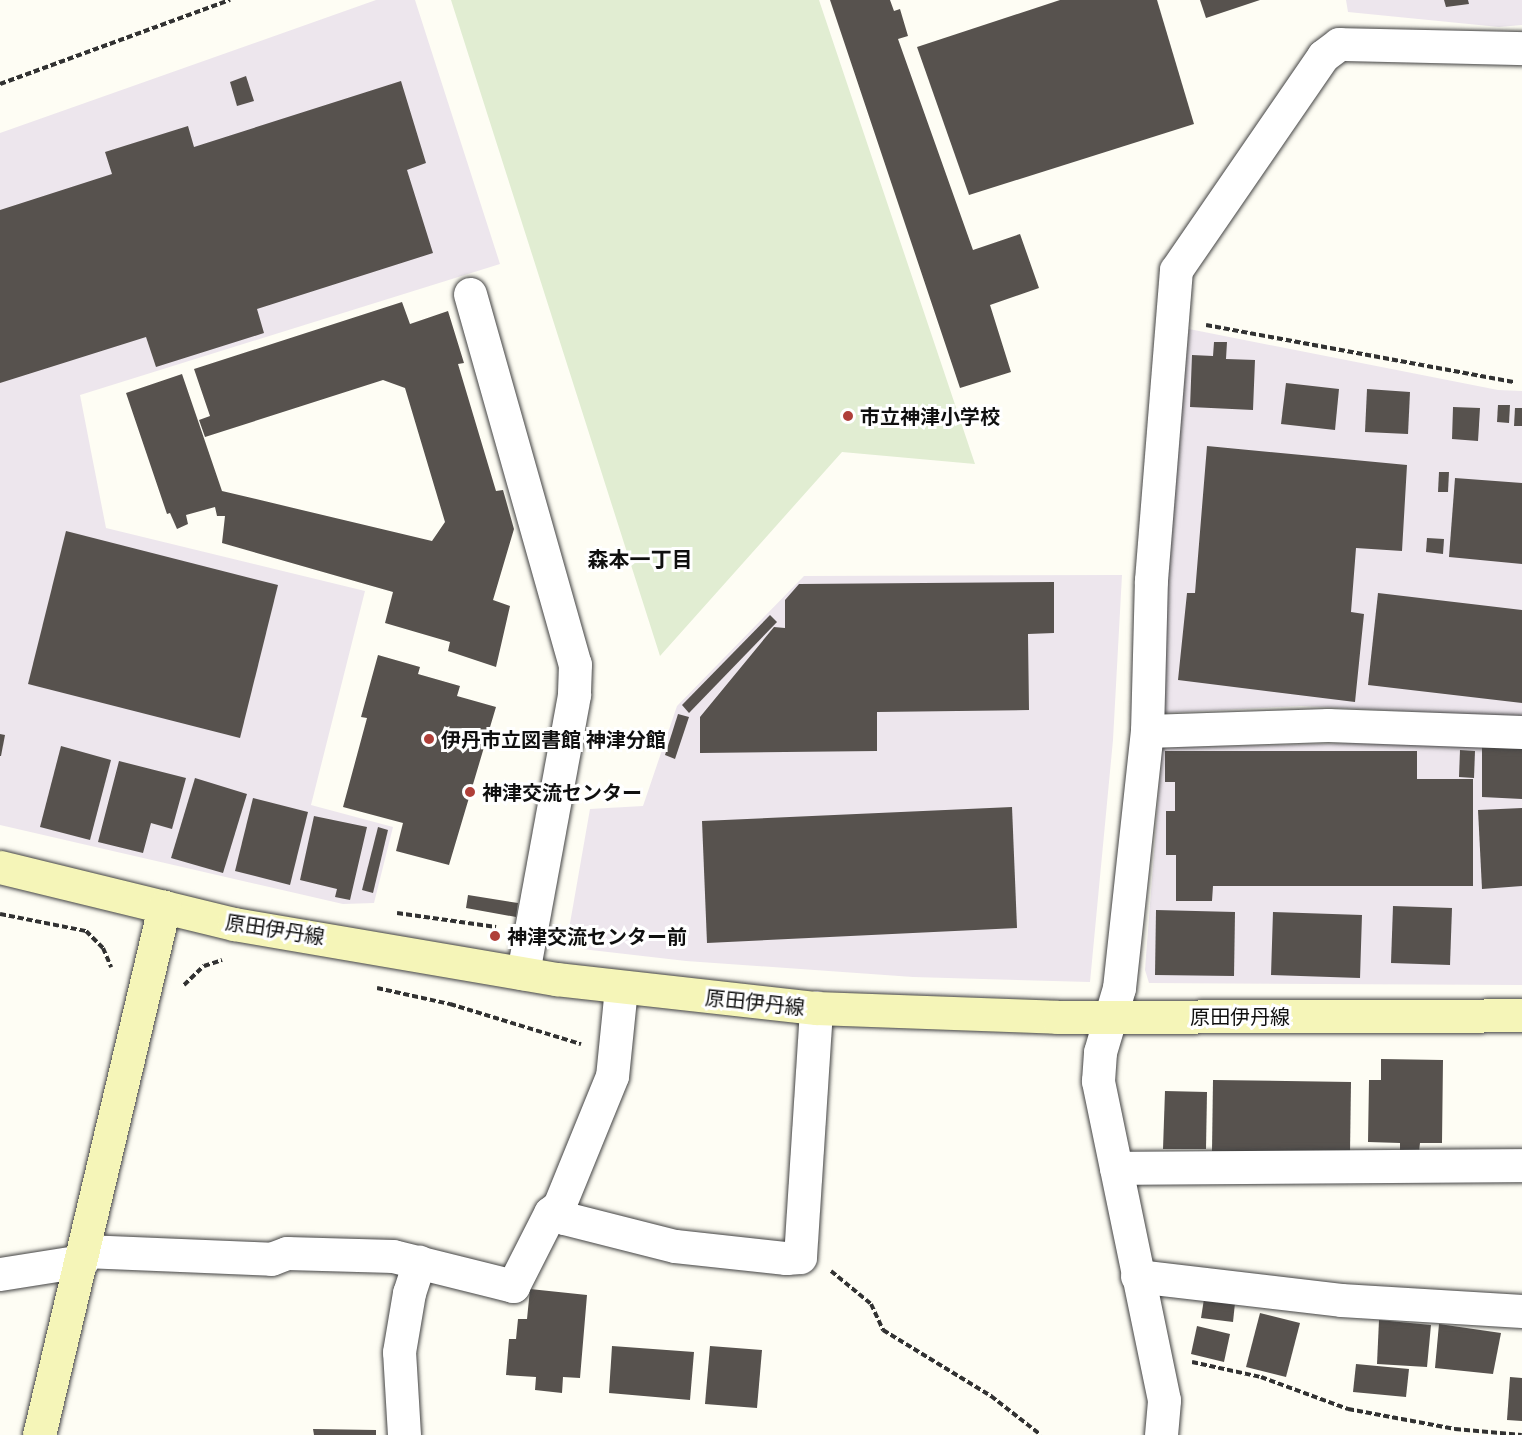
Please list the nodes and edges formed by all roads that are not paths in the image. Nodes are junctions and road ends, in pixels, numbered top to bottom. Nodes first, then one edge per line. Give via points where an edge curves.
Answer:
1 (1522, 48) edge
2 (470, 294) dead end
3 (1147, 731) junction
4 (1522, 732) edge
5 (0, 867) edge
6 (164, 907) junction
7 (523, 973) junction
8 (621, 988) junction
9 (816, 1008) junction
10 (1522, 1015) edge
11 (1110, 1017) junction
12 (1522, 1165) edge
13 (1116, 1168) junction
14 (560, 1206) junction
15 (83, 1256) junction
16 (419, 1262) junction
17 (0, 1274) edge
18 (1137, 1276) junction
19 (1522, 1311) edge
20 (39, 1435) edge
21 (404, 1435) edge
22 (1161, 1435) edge

1 - 3 street via 1339,44 1323,57 1176,270 1151,580
2 - 7 street via 574,664 574,695
3 - 4 street via 1328,725
3 - 11 street via 1119,988
5 - 6 street, 原田伊丹線
6 - 7 street, 原田伊丹線 via 234,924 365,943
6 - 15 street
7 - 8 street, 原田伊丹線
8 - 9 street, 原田伊丹線
8 - 14 street via 612,1076
9 - 11 street, 原田伊丹線
9 - 14 street via 800,1257 675,1246 564,1218
10 - 11 street, 原田伊丹線
11 - 13 street via 1100,1052 1098,1081
12 - 13 street
13 - 18 street
14 - 16 street via 550,1213 513,1286
15 - 16 street via 272,1259 287,1253 338,1253 393,1256
15 - 17 street
15 - 20 street
16 - 21 street via 399,1352
18 - 19 street via 1341,1300
18 - 22 street via 1164,1400

